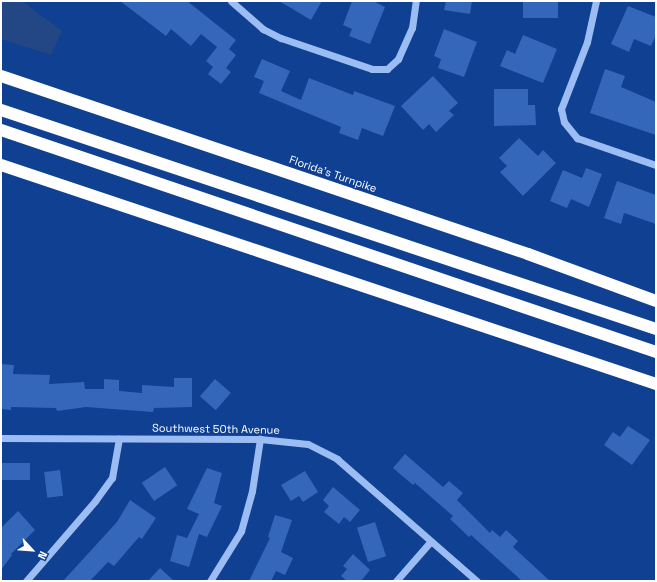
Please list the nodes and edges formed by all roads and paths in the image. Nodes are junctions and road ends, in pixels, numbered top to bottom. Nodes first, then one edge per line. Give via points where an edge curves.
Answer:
1 (231, 1) edge
2 (416, 1) edge
3 (596, 1) edge
4 (1, 76) edge
5 (1, 110) edge
6 (1, 130) edge
7 (1, 165) edge
8 (656, 165) edge
9 (656, 301) edge
10 (656, 329) edge
11 (656, 352) edge
12 (656, 384) edge
13 (1, 438) edge
14 (119, 439) junction
15 (260, 439) junction
16 (431, 541) junction
17 (26, 581) edge
18 (210, 581) edge
19 (396, 581) edge
20 (476, 581) edge

1 - 2 street via 263,29 281,38 372,70 387,69 398,59 412,28
3 - 8 street via 587,42 562,109 564,122 577,138
4 - 9 highway, Florida's Turnpike via 528,254
5 - 10 highway
6 - 11 highway
7 - 12 highway
13 - 14 street, Southwest 50th Avenue
14 - 15 street, Southwest 50th Avenue
14 - 17 street via 112,478
15 - 16 street, Southwest 50th Avenue via 308,444 337,459
15 - 18 street via 252,491 241,531
16 - 19 street
16 - 20 street, Southwest 50th Avenue

